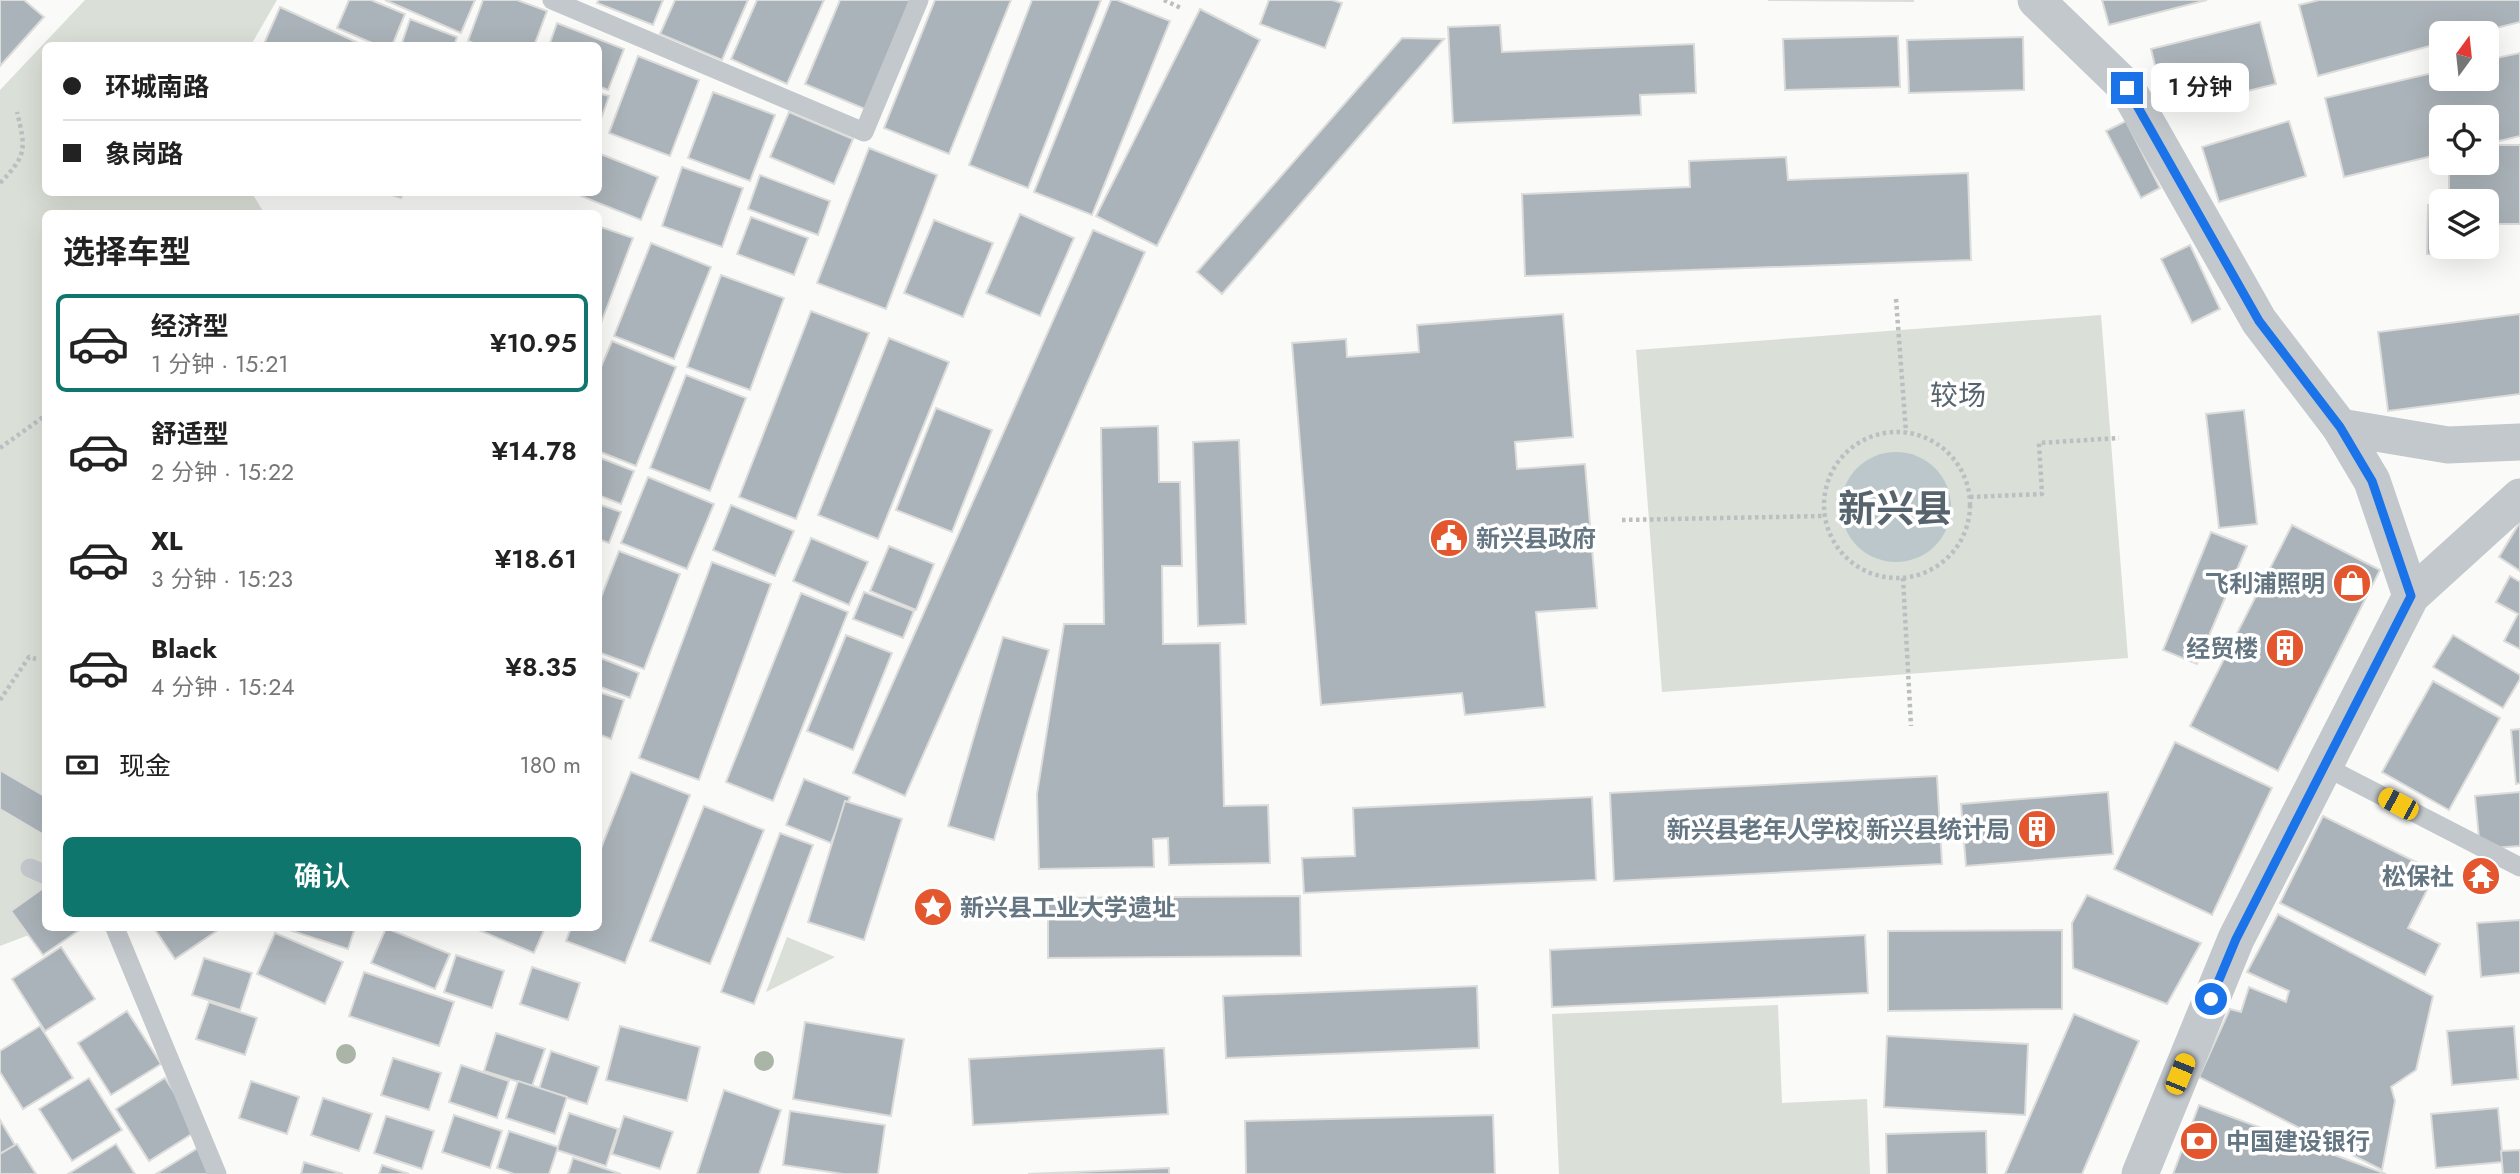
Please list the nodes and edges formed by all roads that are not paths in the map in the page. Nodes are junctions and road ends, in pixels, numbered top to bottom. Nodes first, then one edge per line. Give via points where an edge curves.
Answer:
1 (552, 0) edge
2 (919, 0) edge
3 (2036, 0) edge
4 (2340, 427) junction
5 (2520, 442) edge
6 (2520, 497) edge
7 (2411, 596) junction
8 (2324, 766) junction
9 (2520, 867) edge
10 (116, 931) edge
11 (217, 1174) edge
12 (2140, 1174) edge

1 - 2 lane via 864,132
3 - 4 street via 2127,88 2259,321
4 - 5 street via 2448,445
4 - 7 street via 2372,481
6 - 7 street
7 - 8 street
8 - 9 lane
8 - 12 street via 2236,939
10 - 11 lane

